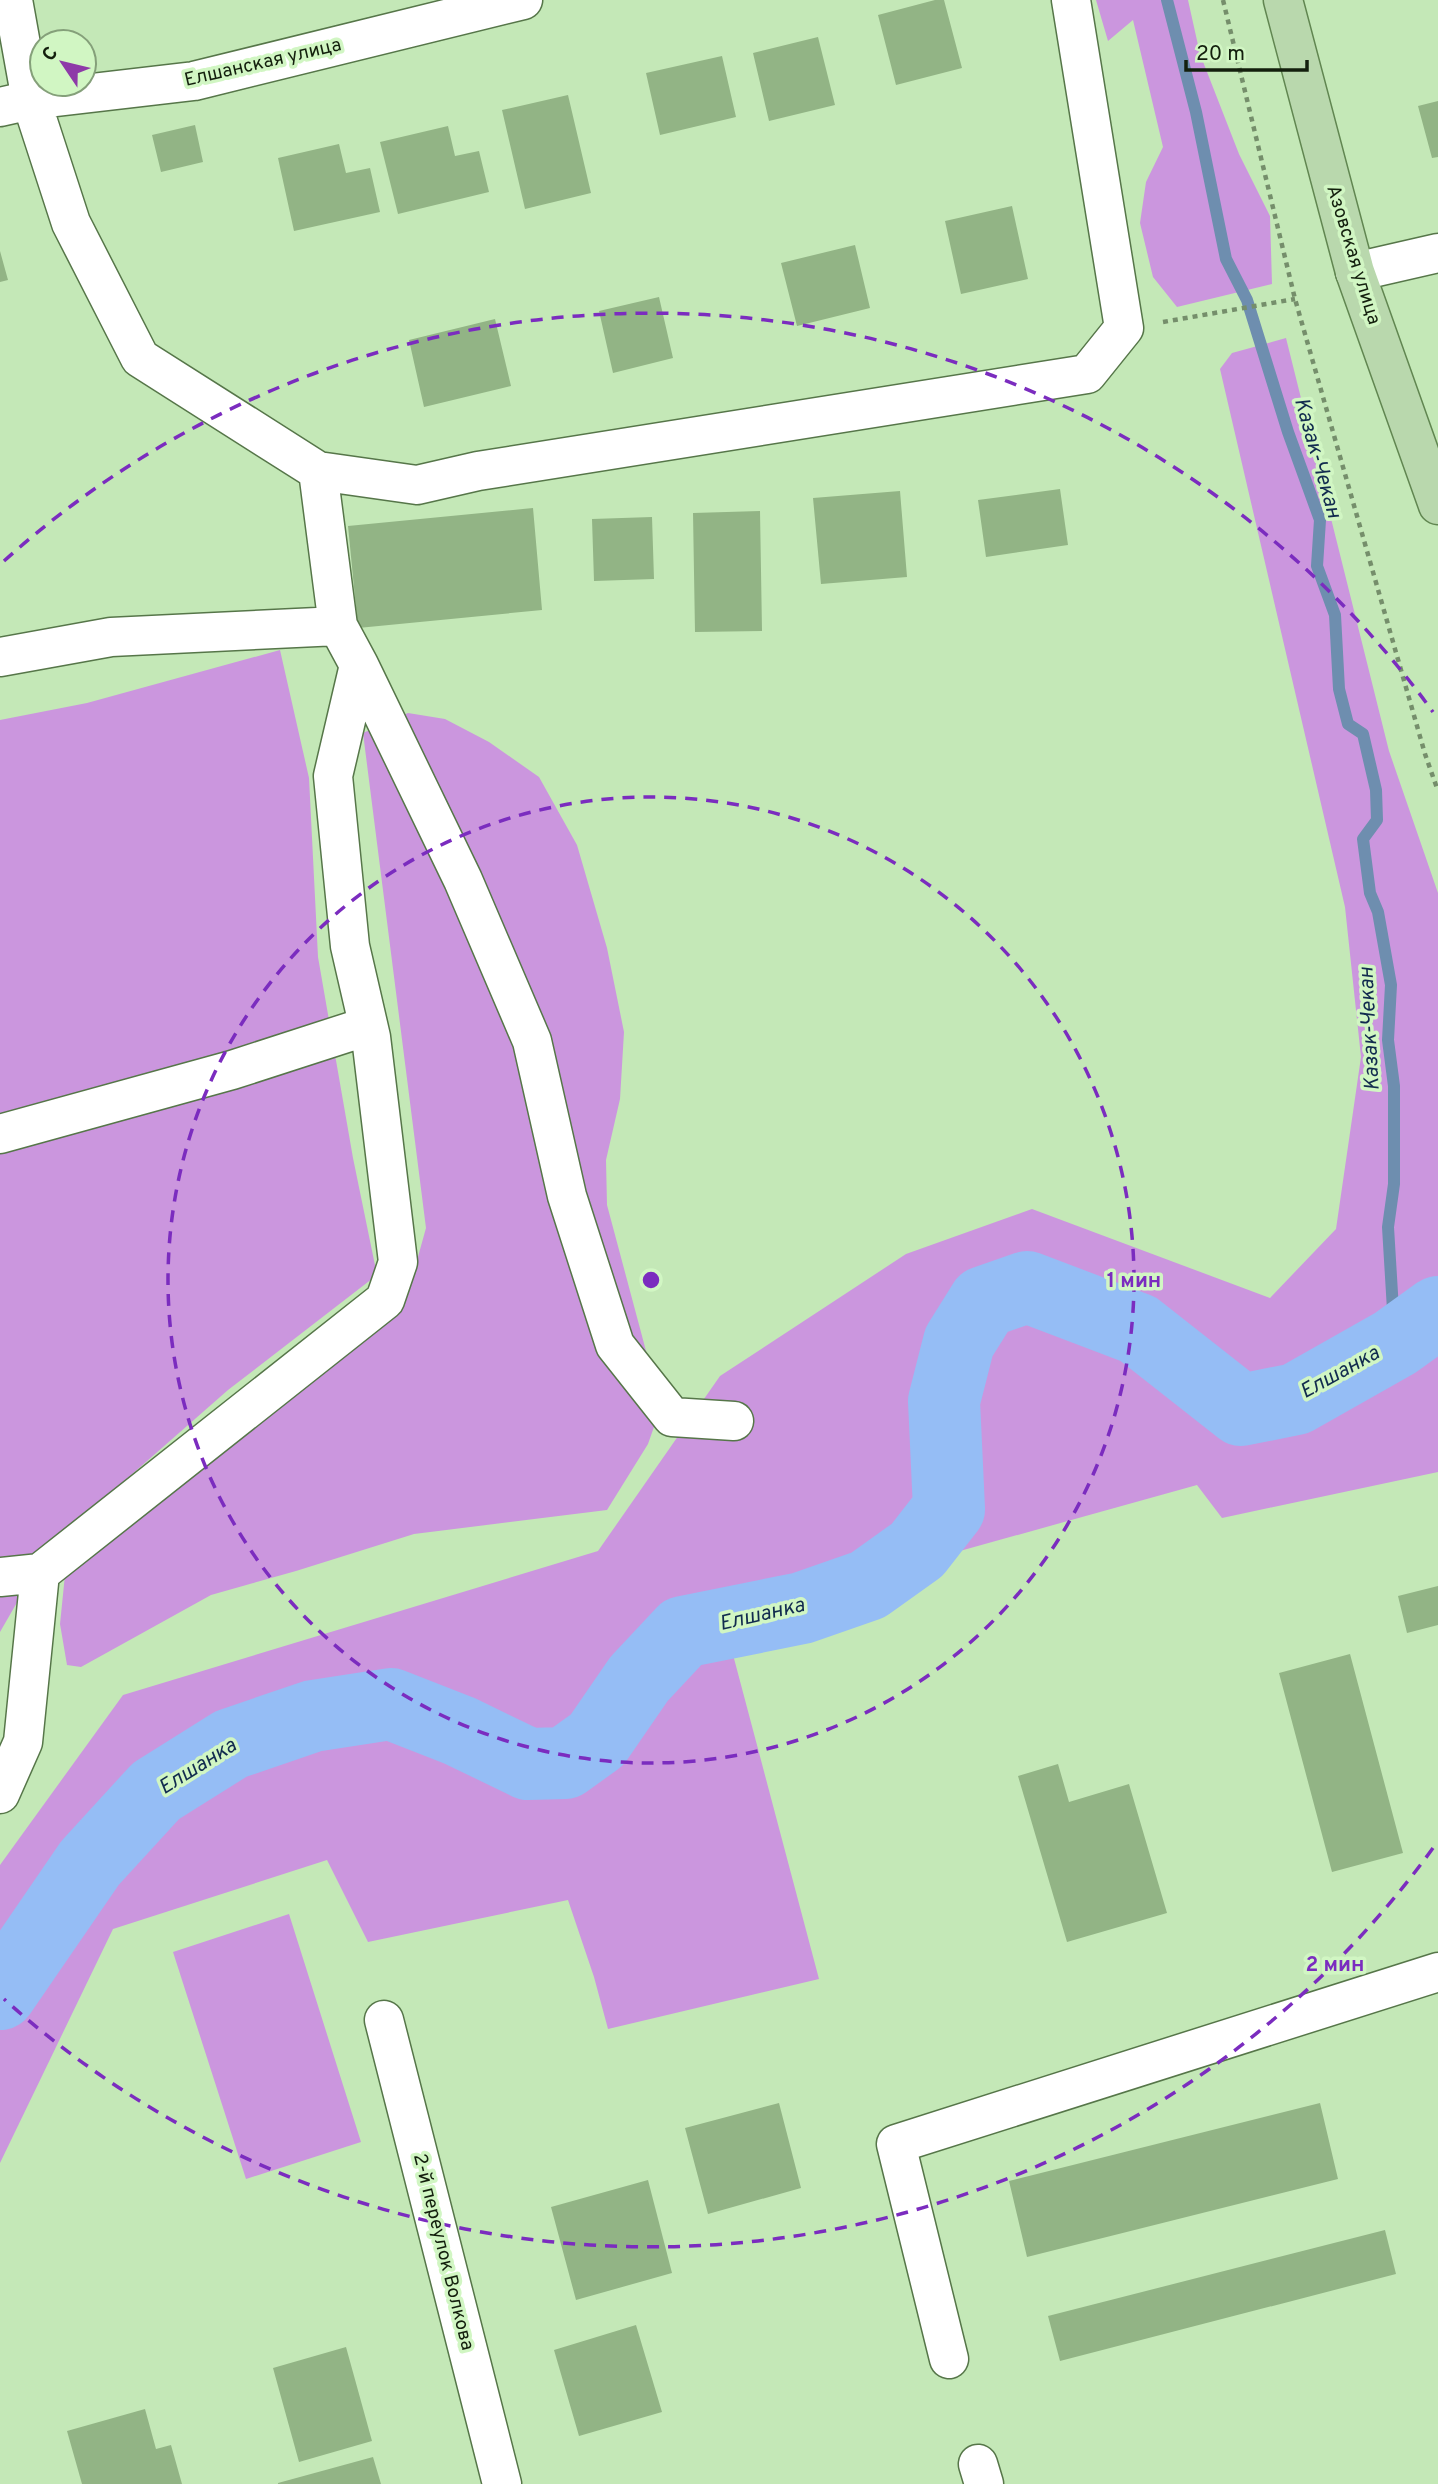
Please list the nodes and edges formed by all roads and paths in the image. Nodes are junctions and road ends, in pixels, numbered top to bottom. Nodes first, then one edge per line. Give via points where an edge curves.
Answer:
1 (13, 0) edge
2 (523, 0) edge
3 (1071, 0) edge
4 (1223, 0) edge
5 (1283, 0) edge
6 (16, 104) edge
7 (1438, 253) edge
8 (1355, 272) junction
9 (1295, 299) junction
10 (1124, 328) junction
11 (318, 471) junction
12 (1434, 481) edge
13 (338, 626) junction
14 (0, 657) edge
15 (359, 665) junction
16 (1438, 791) edge
17 (368, 1026) junction
18 (0, 1134) edge
19 (734, 1421) dead end
20 (40, 1573) junction
21 (0, 1577) edge
22 (0, 1794) edge
23 (1438, 1972) edge
24 (384, 2020) dead end
25 (949, 2359) dead end
26 (502, 2484) edge

1 - 6 street
2 - 6 street, Елшанская улица via 194,81
3 - 10 street
4 - 9 path
5 - 8 main road, Азовская улица
6 - 11 street via 140,358
7 - 8 street
8 - 12 main road, Азовская улица
9 - 10 path
9 - 16 path
10 - 11 street via 1087,374 478,471 417,485
11 - 13 street
13 - 14 street via 111,637
13 - 15 street
15 - 17 street via 333,776 350,946
15 - 19 street via 463,880 532,1041 567,1196 615,1345 672,1417
17 - 18 street via 232,1070
17 - 20 street via 398,1262 385,1300
20 - 21 street
20 - 22 street via 23,1742
23 - 25 street via 896,2144
24 - 26 street, 2-й переулок Волкова

